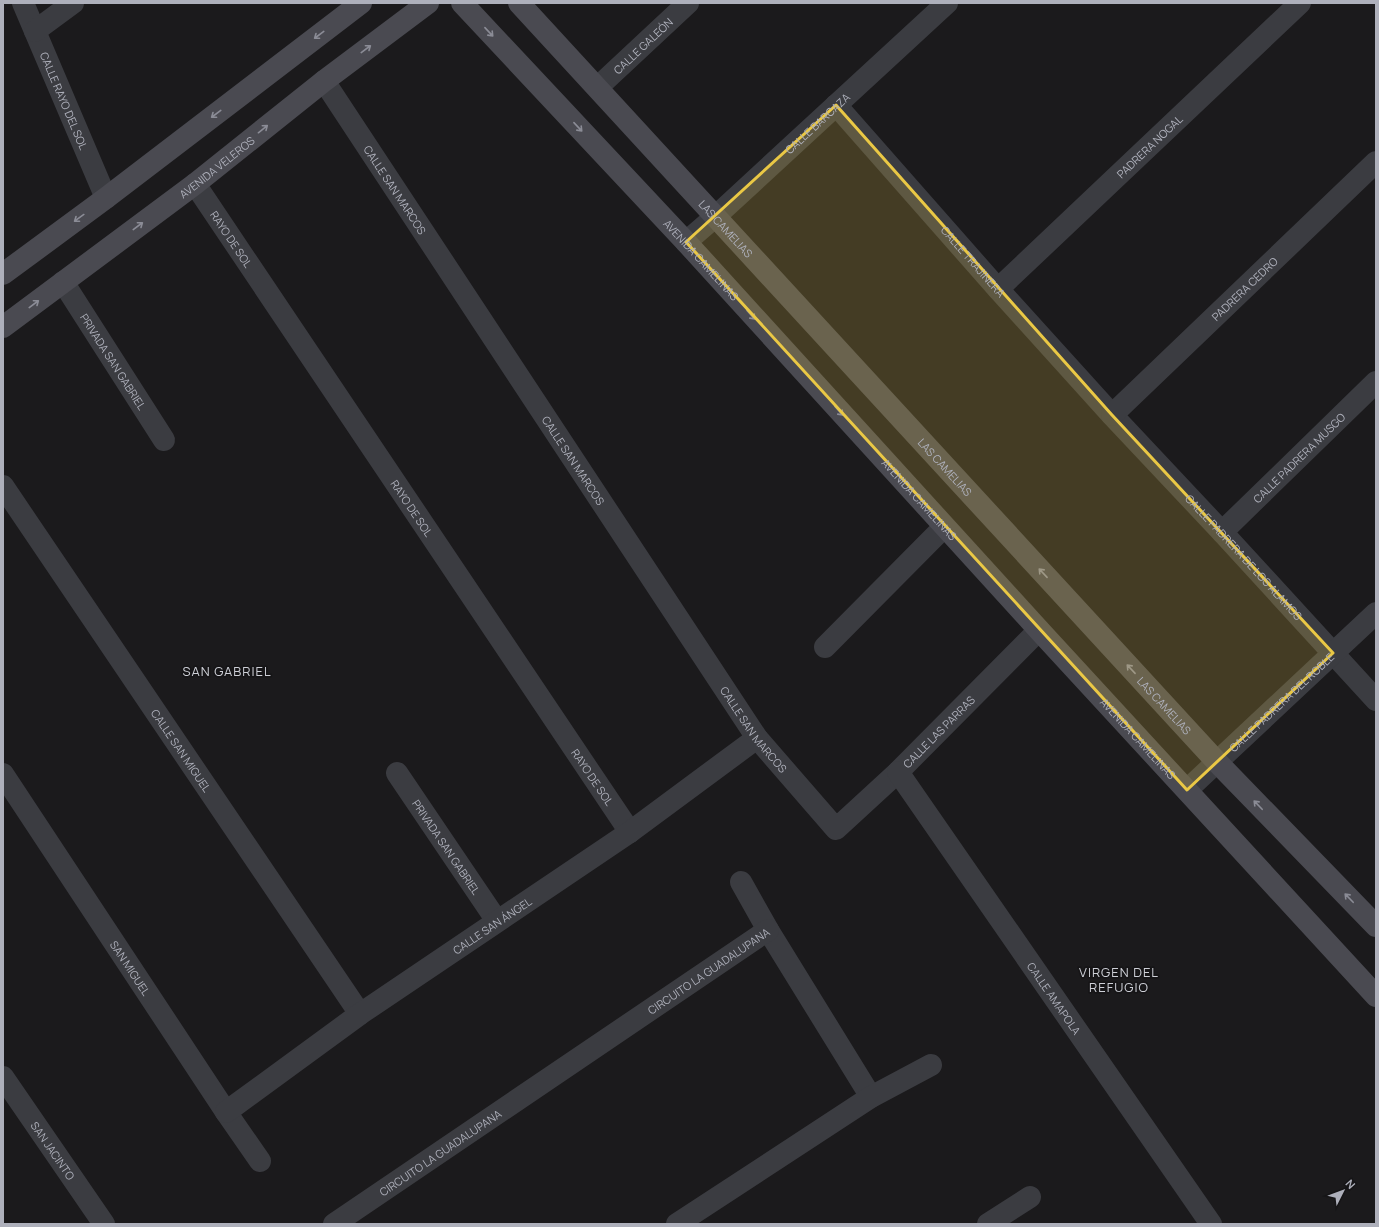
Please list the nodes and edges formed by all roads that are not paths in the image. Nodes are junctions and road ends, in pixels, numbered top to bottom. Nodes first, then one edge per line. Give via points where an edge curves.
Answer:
1 (23, 3) edge
2 (73, 3) edge
3 (362, 3) edge
4 (428, 3) edge
5 (462, 3) edge
6 (520, 3) edge
7 (688, 3) edge
8 (947, 3) edge
9 (1300, 3) edge
10 (35, 31) junction
11 (324, 81) junction
12 (598, 87) junction
13 (836, 105) junction
14 (1376, 162) edge
15 (195, 184) junction
16 (106, 198) junction
17 (716, 216) junction
18 (686, 242) junction
19 (3, 274) edge
20 (63, 282) junction
21 (998, 289) junction
22 (3, 327) edge
23 (1376, 382) edge
24 (1112, 415) junction
25 (164, 440) dead end
26 (3, 486) edge
27 (944, 526) junction
28 (1222, 532) junction
29 (1376, 613) edge
30 (1039, 630) junction
31 (825, 647) dead end
32 (1333, 653) junction
33 (1376, 700) edge
34 (757, 738) junction
35 (1217, 762) junction
36 (898, 772) junction
37 (397, 773) dead end
38 (3, 774) edge
39 (1187, 790) junction
40 (836, 829) joint
41 (630, 832) junction
42 (741, 882) dead end
43 (497, 921) junction
44 (1376, 926) edge
45 (768, 930) junction
46 (1376, 996) edge
47 (360, 1014) junction
48 (931, 1065) dead end
49 (3, 1077) edge
50 (870, 1097) junction
51 (226, 1112) junction
52 (260, 1161) dead end
53 (1030, 1198) dead end
54 (104, 1224) edge
55 (334, 1224) edge
56 (677, 1224) edge
57 (988, 1224) edge
58 (1211, 1224) edge

1 - 10 street, CALLE RAYO DEL SOL
2 - 10 street
3 -> 16 street
11 -> 4 street, AVENIDA VELEROS
5 -> 18 street, AVENIDA CAMELINAS
6 - 12 street, LAS CAMELIAS
7 - 12 street, CALLE GALEÓN
8 - 13 street, CALLE BARCAZA
9 - 21 street, PADRERA NOGAL
10 - 16 street, CALLE RAYO DEL SOL
15 -> 11 street, AVENIDA VELEROS
11 - 34 street, CALLE SAN MARCOS
12 - 17 street, LAS CAMELIAS
13 - 17 street, CALLE BARCAZA
13 - 21 street, CALLE TRAJINERA
14 - 24 street, PADRERA CEDRO
20 -> 15 street, AVENIDA VELEROS
15 - 41 street, RAYO DE SOL
16 -> 19 street
17 - 18 street, CALLE BARCAZA
35 -> 17 street, LAS CAMELIAS
18 -> 27 street, AVENIDA CAMELINAS
22 -> 20 street, AVENIDA VELEROS
20 - 25 street, PRIVADA SAN GABRIEL
21 - 24 street, CALLE TRAJINERA
23 - 28 street, CALLE PADRERA MUSGO
24 - 28 street, CALLE PADRERA DE LOS ALAMOS
26 - 47 street, CALLE SAN MIGUEL
27 - 30 street, AVENIDA CAMELINAS
27 - 31 street
28 - 32 street, CALLE PADRERA DE LOS ALAMOS
29 - 32 street, CALLE PADRERA DEL ROBLE
30 - 36 street, CALLE LAS PARRAS
30 - 39 street, AVENIDA CAMELINAS
32 - 33 street, CALLE PADRERA DE LOS ALAMOS
32 - 35 street, CALLE PADRERA DEL ROBLE
34 - 40 street, CALLE SAN MARCOS
34 - 41 street, CALLE SAN ÁNGEL
35 - 39 street, CALLE PADRERA DEL ROBLE
44 -> 35 street, LAS CAMELIAS
36 - 40 street, CALLE LAS PARRAS
36 - 58 street, CALLE AMAPOLA
37 - 43 street, PRIVADA SAN GABRIEL
38 - 51 street, SAN MIGUEL
39 - 46 street, AVENIDA CAMELINAS
41 - 43 street, CALLE SAN ÁNGEL
42 - 45 street
43 - 47 street, CALLE SAN ÁNGEL
45 - 50 street, CIRCUITO LA GUADALUPANA
45 - 55 street, CIRCUITO LA GUADALUPANA
47 - 51 street, CALLE SAN ÁNGEL
48 - 50 street
49 - 54 street, SAN JACINTO
50 - 56 street
51 - 52 street, SAN MIGUEL
53 - 57 street

